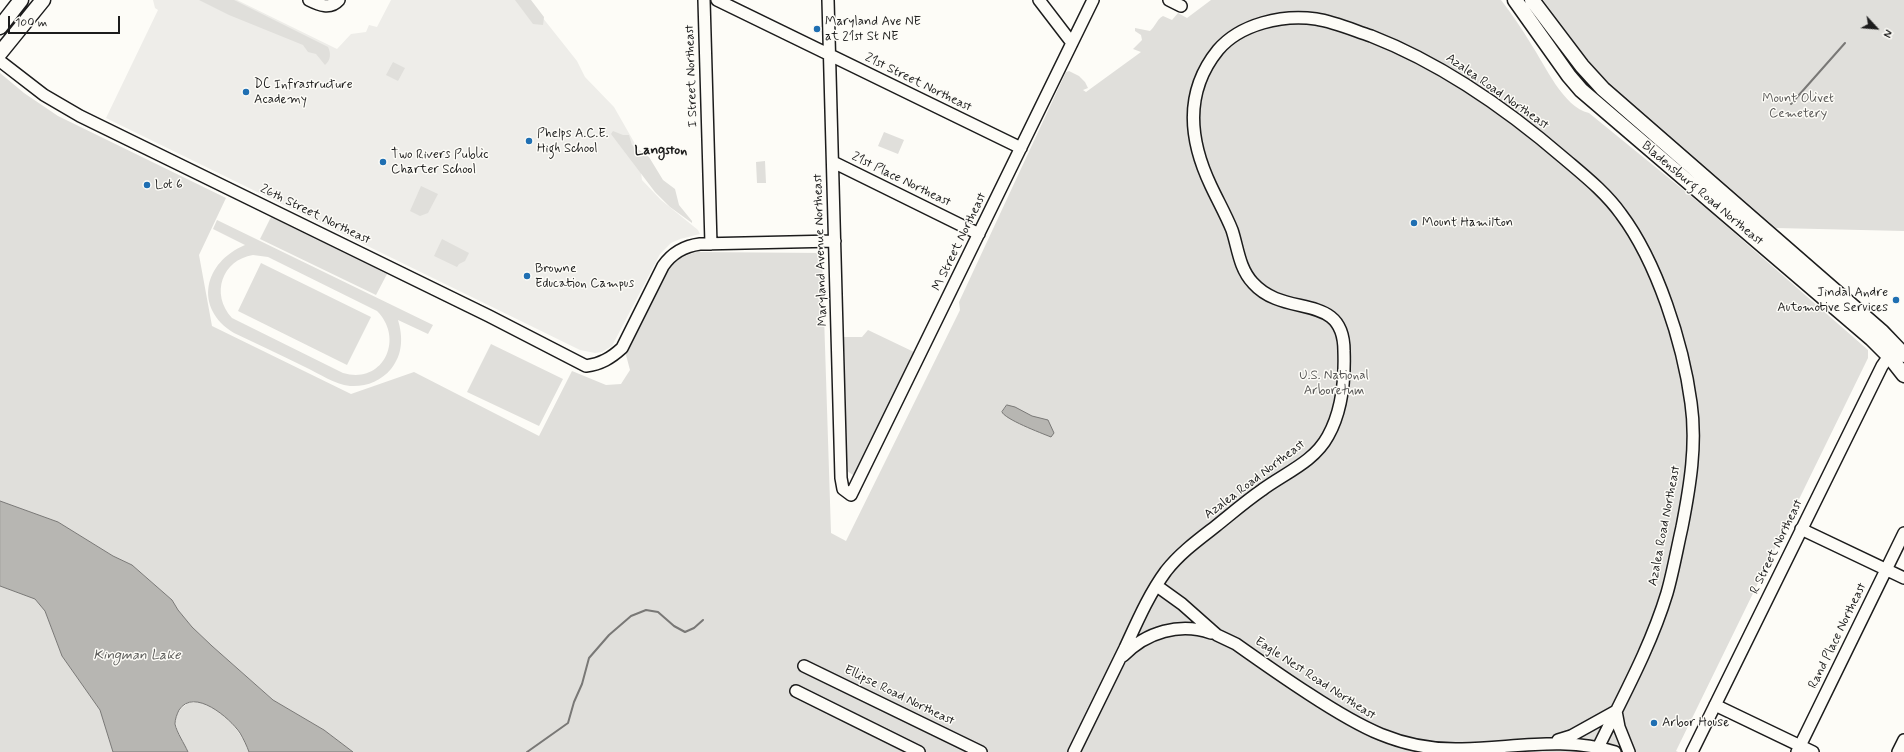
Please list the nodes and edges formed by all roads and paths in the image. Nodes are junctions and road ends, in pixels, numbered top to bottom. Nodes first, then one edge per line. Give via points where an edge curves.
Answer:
1 (21, 0) edge
2 (43, 0) edge
3 (309, 0) edge
4 (340, 0) edge
5 (704, 0) edge
6 (717, 0) edge
7 (828, 0) edge
8 (1039, 0) edge
9 (1093, 0) edge
10 (1169, 0) edge
11 (1515, 0) edge
12 (1532, 0) edge
13 (1181, 6) dead end
14 (0, 27) edge
15 (1072, 43) junction
16 (0, 53) edge
17 (830, 55) junction
18 (0, 61) edge
19 (1021, 148) junction
20 (832, 162) junction
21 (979, 234) junction
22 (835, 241) junction
23 (711, 244) junction
24 (1798, 267) junction
25 (1904, 355) edge
26 (1889, 356) junction
27 (1904, 375) edge
28 (851, 495) joint
29 (1801, 529) junction
30 (1904, 533) edge
31 (1886, 570) junction
32 (1904, 578) edge
33 (1157, 586) junction
34 (1217, 634) junction
35 (1118, 662) junction
36 (804, 666) dead end
37 (796, 691) dead end
38 (1715, 705) junction
39 (1616, 710) junction
40 (1904, 740) edge
41 (1547, 743) junction
42 (1798, 749) edge
43 (1597, 750) edge
44 (919, 752) edge
45 (981, 752) edge
46 (1074, 752) edge
47 (1615, 752) edge
48 (1629, 752) edge
49 (1692, 752) edge
50 (1813, 752) edge
51 (1898, 752) edge

1 - 14 main road
2 - 16 main road
3 - 4 street via 326,6 332,6
5 - 23 street, I Street Northeast
6 - 17 street, 21st Street Northeast
7 - 17 street, Maryland Avenue Northeast
8 - 15 street
9 - 15 street, M Street Northeast
10 - 13 street
11 - 24 main road, Bladensburg Road Northeast via 1580,90 1703,194
12 - 24 main road, Bladensburg Road Northeast via 1598,84
15 - 19 street, M Street Northeast
17 - 19 street, 21st Street Northeast
17 - 20 street, Maryland Avenue Northeast
18 - 23 street, 26th Street Northeast via 44,95 80,116 482,312 586,366 602,363 622,348 657,277 674,253 685,248
19 - 21 street, M Street Northeast
20 - 21 street, 21st Place Northeast
20 - 22 street, Maryland Avenue Northeast
21 - 28 street, M Street Northeast
22 - 23 street
22 - 28 street, Maryland Avenue Northeast via 842,485
24 - 25 main road, Bladensburg Road Northeast via 1882,332
24 - 26 main road, Bladensburg Road Northeast
26 - 27 main road, Bladensburg Road Northeast
26 - 29 street, R Street Northeast
29 - 31 street
29 - 38 street, R Street Northeast
30 - 31 street, Rand Place Northeast
31 - 32 street
31 - 42 street, Rand Place Northeast
33 - 34 street, Eagle Nest Road Northeast
33 - 35 street, Azalea Road Northeast
33 - 39 street, Azalea Road Northeast via 1171,565 1186,550 1260,491 1312,456 1326,440 1335,420 1342,391 1344,359 1344,340 1339,324 1324,312 1274,299 1260,291 1250,280 1242,268 1230,227 1207,179 1192,122 1194,101 1202,78 1212,58 1229,39 1246,29 1269,22 1304,18 1324,20 1381,40 1428,62 1480,94 1540,138 1612,202 1639,242 1660,286 1679,346 1691,400 1694,436 1691,475 1679,544 1666,597 1639,663
34 - 35 street, Azalea Road Northeast via 1190,628 1170,629 1137,644
34 - 41 street, Eagle Nest Road Northeast via 1354,723 1394,740 1425,747 1462,750
35 - 46 street, Azalea Road Northeast
36 - 45 street, Ellipse Road Northeast
37 - 44 street
38 - 42 street
38 - 49 street, R Street Northeast
39 - 41 street via 1572,736
39 - 43 street, Azalea Road Northeast
39 - 48 street via 1619,727
40 - 51 street
41 - 43 street, Eagle Nest Road Northeast via 1569,744
42 - 50 street
43 - 47 street, Eagle Nest Road Northeast

